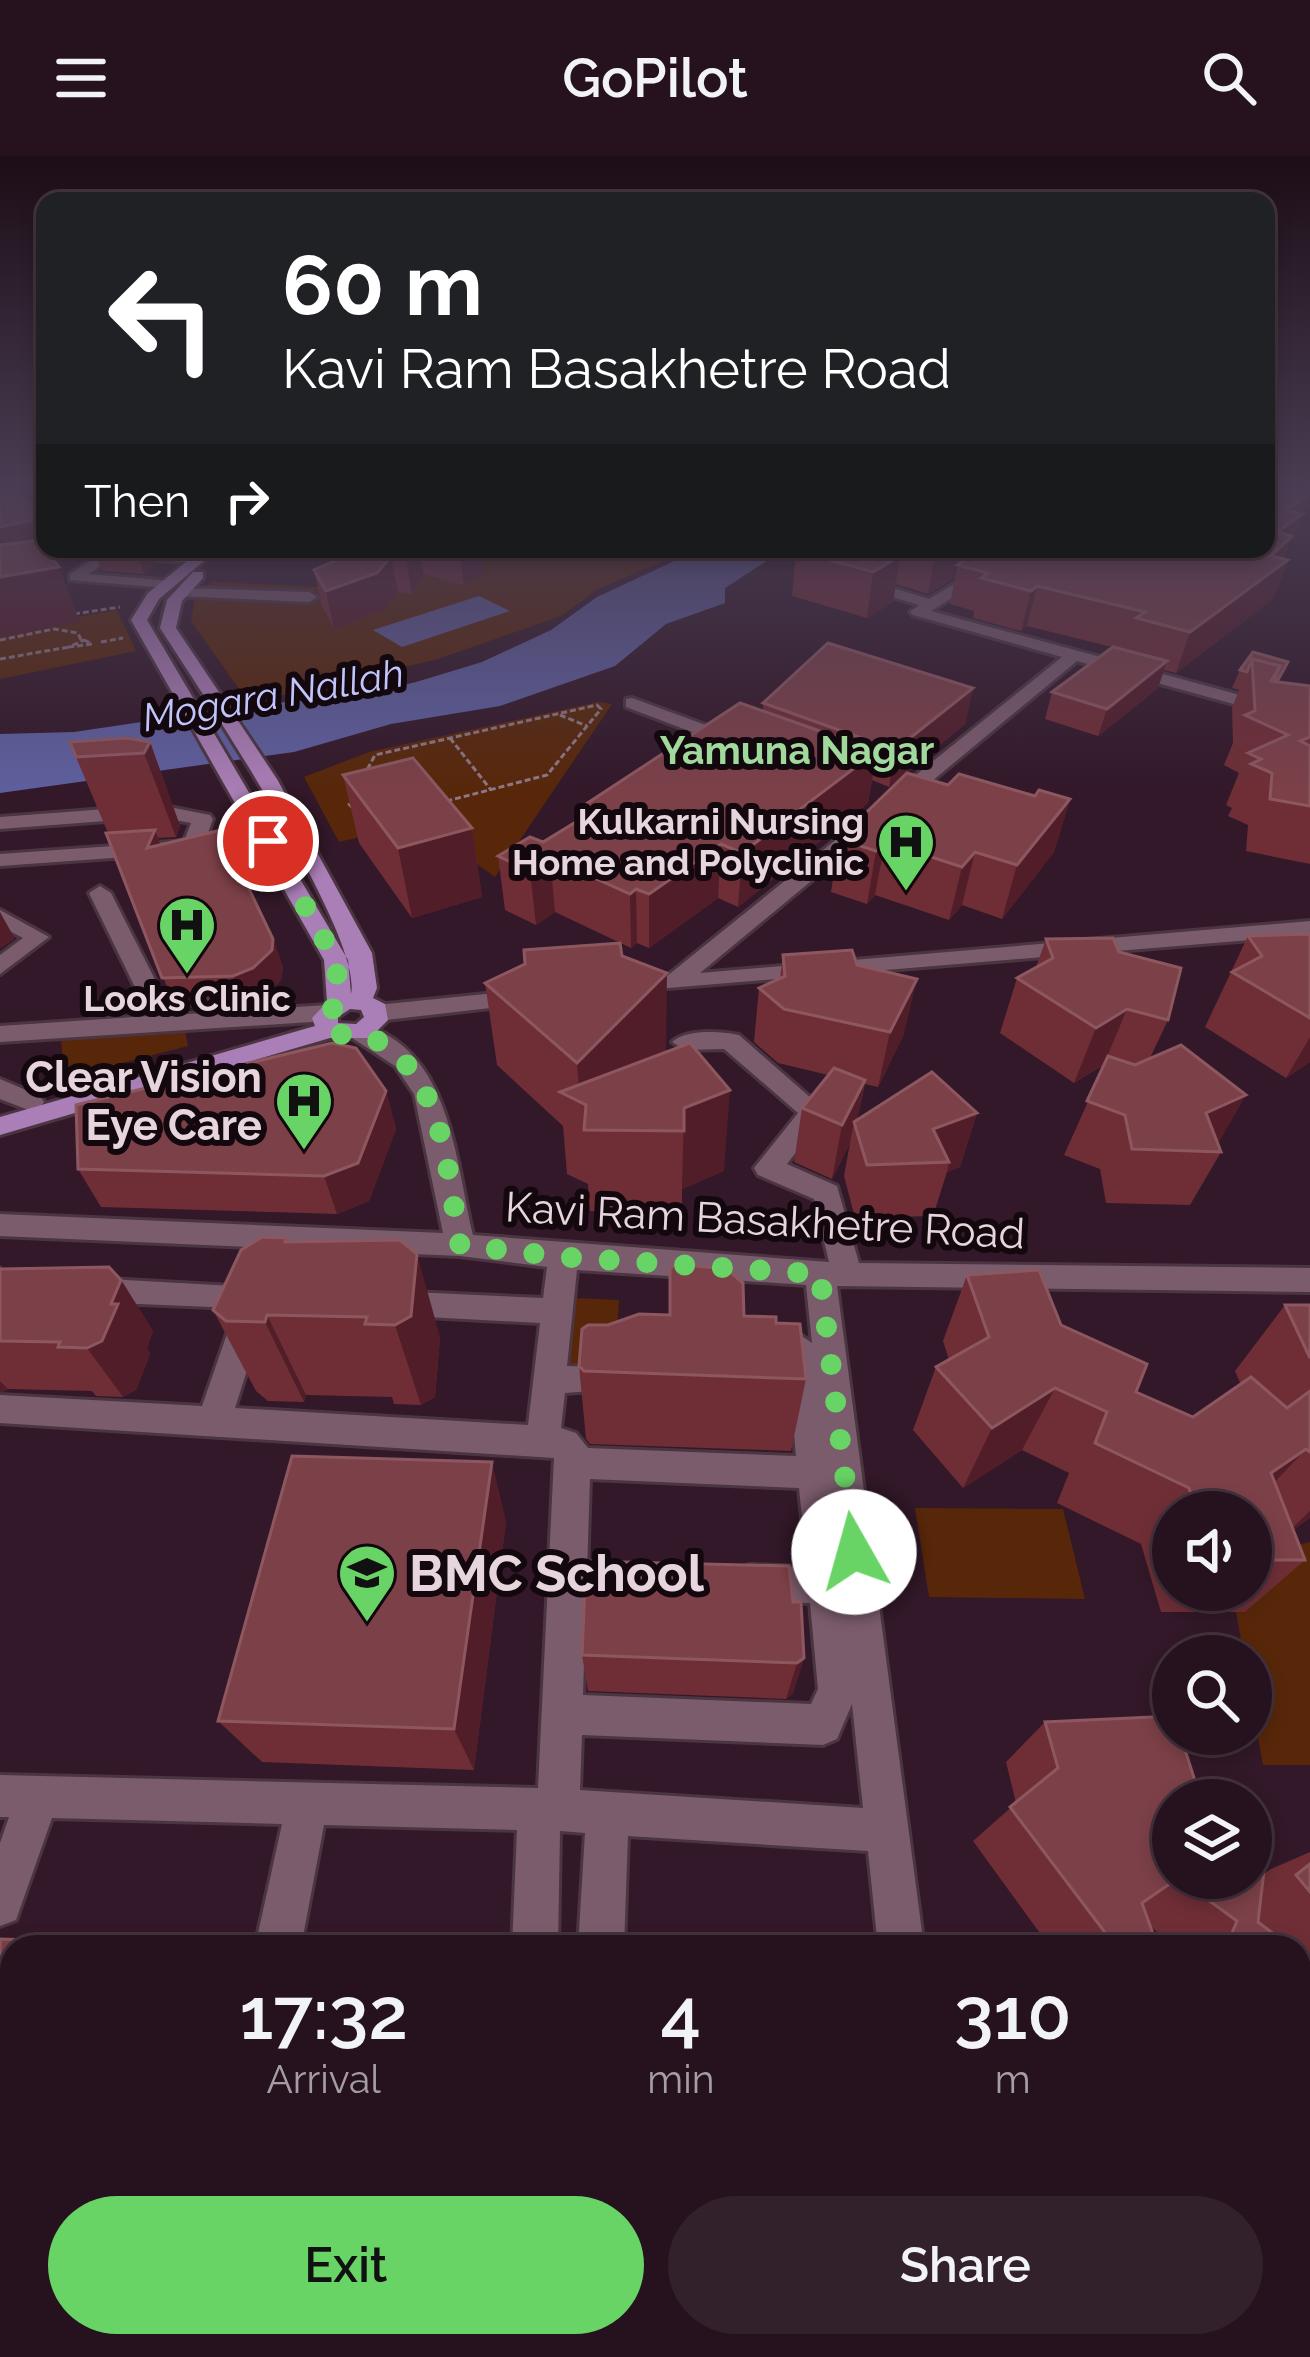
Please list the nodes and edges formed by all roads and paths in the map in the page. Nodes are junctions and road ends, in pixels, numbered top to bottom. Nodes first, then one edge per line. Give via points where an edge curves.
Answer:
1 (174, 588) edge
2 (83, 589) edge
3 (173, 589) edge
4 (184, 589) edge
5 (880, 589) edge
6 (956, 589) edge
7 (309, 597) dead end
8 (147, 602) junction
9 (931, 604) junction
10 (70, 615) dead end
11 (81, 640) junction
12 (0, 642) edge
13 (69, 646) junction
14 (1075, 654) junction
15 (3, 658) edge
16 (632, 703) dead end
17 (557, 714) junction
18 (1310, 720) edge
19 (587, 726) junction
20 (450, 738) junction
21 (751, 742) edge
22 (491, 790) junction
23 (61, 818) junction
24 (0, 823) edge
25 (268, 841) junction
26 (193, 845) junction
27 (48, 856) junction
28 (0, 860) edge
29 (100, 893) dead end
30 (0, 917) edge
31 (1310, 928) edge
32 (0, 967) edge
33 (676, 982) junction
34 (605, 990) edge
35 (558, 995) edge
36 (345, 1017) junction
37 (165, 1023) junction
38 (0, 1034) edge
39 (685, 1042) edge
40 (0, 1088) edge
41 (31, 1102) junction
42 (0, 1110) edge
43 (0, 1126) edge
44 (0, 1225) edge
45 (460, 1245) junction
46 (563, 1257) junction
47 (833, 1274) junction
48 (1302, 1280) edge
49 (70, 1289) edge
50 (347, 1301) edge
51 (556, 1311) junction
52 (1310, 1314) edge
53 (755, 1327) edge
54 (634, 1348) edge
55 (550, 1380) junction
56 (0, 1409) edge
57 (215, 1418) junction
58 (543, 1442) junction
59 (573, 1462) junction
60 (815, 1473) junction
61 (568, 1575) junction
62 (615, 1577) edge
63 (710, 1581) edge
64 (827, 1586) junction
65 (562, 1714) junction
66 (19, 1797) edge
67 (307, 1805) junction
68 (548, 1811) junction
69 (607, 1816) junction
70 (887, 1831) junction
71 (0, 1904) edge
72 (280, 1935) edge
73 (536, 1935) edge
74 (602, 1935) edge
75 (900, 1935) edge

1 - 36 main road via 168,628 267,779 360,953 364,988
2 - 8 street
3 - 8 main road
4 - 7 street
5 - 9 street
6 - 9 street
8 - 10 path
8 - 25 main road via 139,620 144,634
9 - 14 street via 918,612
11 - 12 path via 68,629
11 - 13 path
11 - 13 path via 92,644
12 - 15 path
13 - 15 path
14 - 18 street
14 - 33 street via 884,797
16 - 21 street
17 - 19 path
17 - 19 path via 597,705
17 - 20 path
19 - 22 path via 547,776
20 - 22 path
20 - 22 path via 376,754 350,804 365,822
23 - 24 street
23 - 26 street via 185,814 202,819
23 - 27 street
25 - 26 street
25 - 36 main road via 336,960
26 - 27 street
27 - 28 street
29 - 37 street
30 - 32 street via 38,937
31 - 33 street
33 - 34 street
35 - 36 street
36 - 37 street
36 - 41 main road
36 - 43 main road
36 - 45 street via 404,1060 427,1094
37 - 38 street
39 - 47 street via 730,1041 814,1112 769,1168 827,1193
40 - 41 street
41 - 42 main road
44 - 45 street, Kavi Ram Basakhetre Road
45 - 46 street, Kavi Ram Basakhetre Road
46 - 47 street, Kavi Ram Basakhetre Road
46 - 51 street
47 - 48 street, Kavi Ram Basakhetre Road
47 - 70 street
48 - 52 street
49 - 57 street via 266,1297
50 - 51 street
51 - 55 street
53 - 60 street via 777,1329 803,1356
54 - 55 street via 626,1376
55 - 58 street
56 - 57 street
57 - 58 street
58 - 59 street via 564,1444
59 - 60 street
59 - 61 street
60 - 64 street
61 - 62 street
61 - 65 street
63 - 64 street
64 - 65 street via 838,1689 823,1725
65 - 68 street
66 - 67 street
66 - 71 street
67 - 68 street
67 - 72 street
68 - 69 street
68 - 73 street
69 - 70 street
69 - 74 street
70 - 75 street

